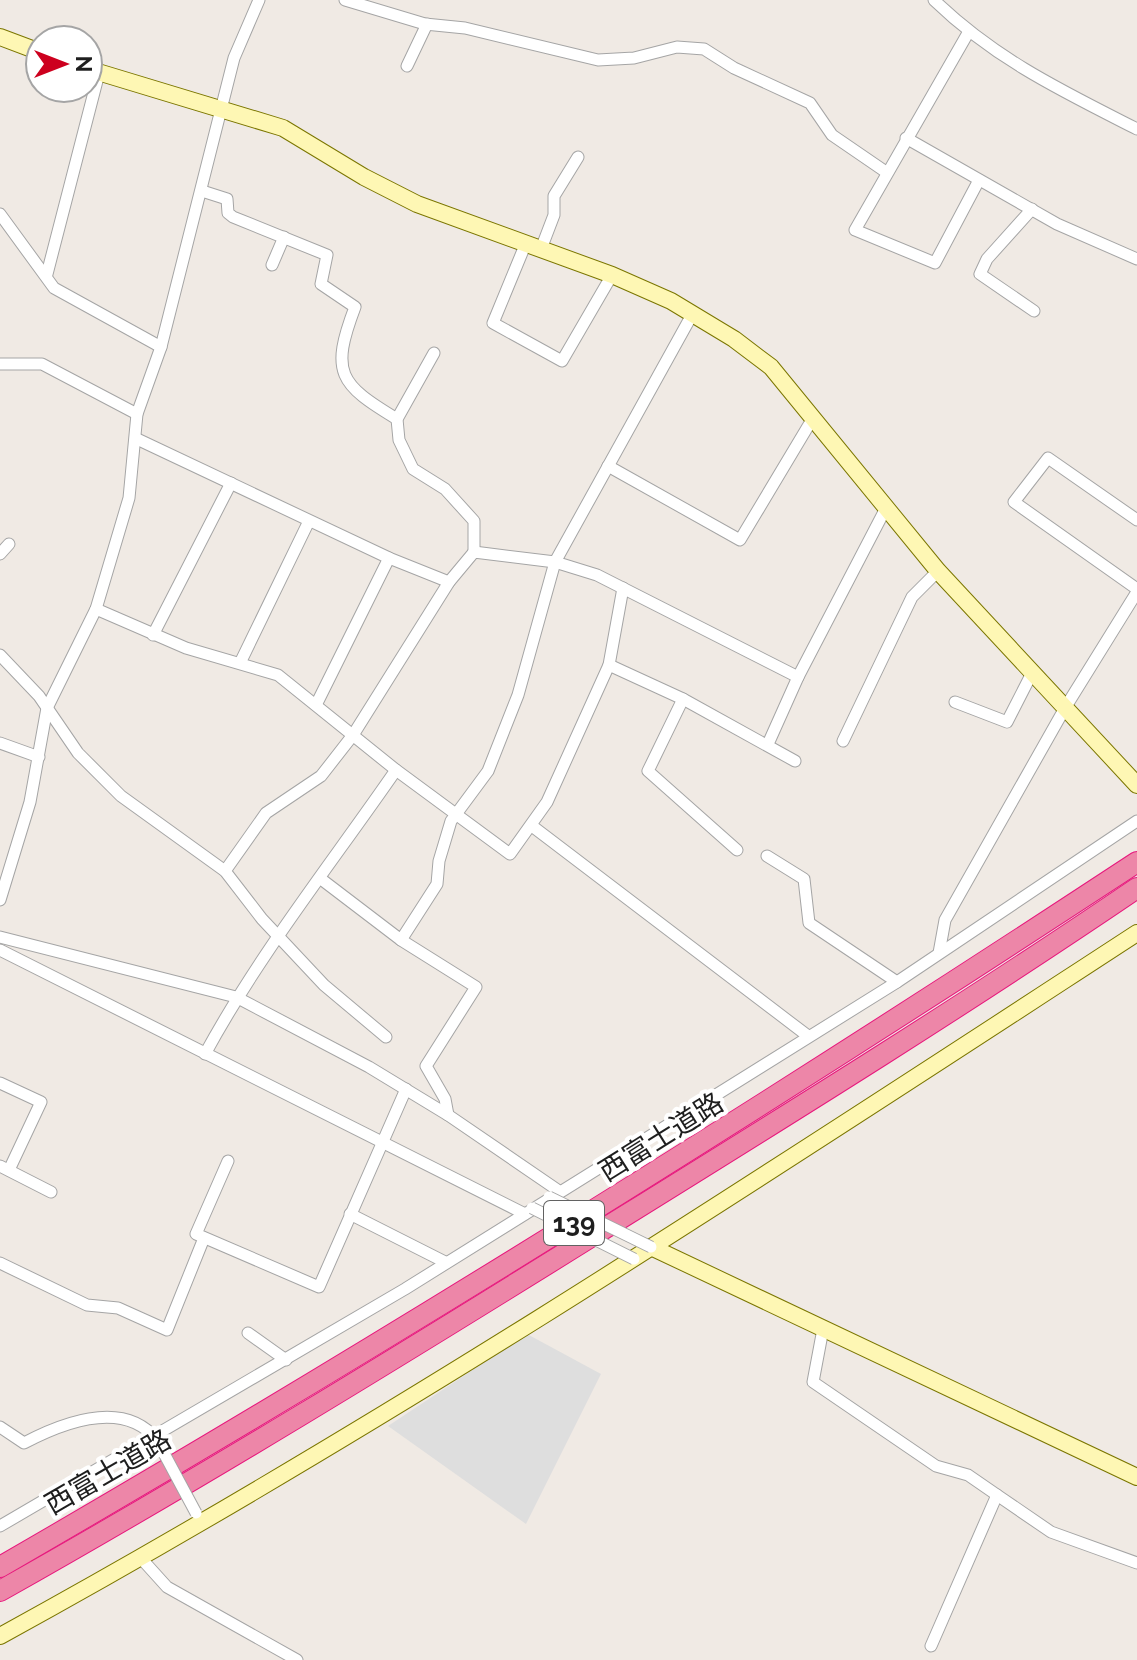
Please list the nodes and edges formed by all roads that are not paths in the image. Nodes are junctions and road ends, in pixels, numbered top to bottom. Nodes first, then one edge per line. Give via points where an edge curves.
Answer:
1 (259, 0) edge
2 (345, 0) edge
3 (934, 0) edge
4 (427, 24) junction
5 (968, 33) junction
6 (0, 37) edge
7 (24, 46) edge
8 (407, 66) dead end
9 (104, 74) edge
10 (86, 104) edge
11 (224, 109) junction
12 (1137, 129) edge
13 (906, 138) junction
14 (578, 157) dead end
15 (886, 172) junction
16 (979, 180) junction
17 (202, 191) junction
18 (1032, 209) junction
19 (0, 214) edge
20 (284, 237) junction
21 (534, 246) junction
22 (1137, 259) edge
23 (272, 265) dead end
24 (47, 274) junction
25 (612, 275) junction
26 (1034, 311) dead end
27 (693, 313) junction
28 (161, 347) junction
29 (434, 353) dead end
30 (0, 364) edge
31 (137, 414) junction
32 (813, 418) junction
33 (397, 419) junction
34 (137, 439) junction
35 (608, 466) junction
36 (231, 483) junction
37 (886, 508) junction
38 (1137, 520) edge
39 (309, 521) junction
40 (9, 544) dead end
41 (474, 552) junction
42 (0, 554) edge
43 (389, 558) junction
44 (555, 562) junction
45 (938, 571) junction
46 (449, 582) junction
47 (623, 588) junction
48 (1137, 590) edge
49 (96, 609) junction
50 (153, 635) junction
51 (0, 655) edge
52 (241, 661) junction
53 (609, 665) junction
54 (1031, 675) junction
55 (798, 677) junction
56 (683, 699) junction
57 (955, 702) dead end
58 (316, 705) junction
59 (47, 708) junction
60 (1065, 708) junction
61 (353, 735) junction
62 (843, 741) dead end
63 (0, 743) edge
64 (768, 744) junction
65 (39, 757) junction
66 (795, 761) dead end
67 (396, 770) junction
68 (1137, 785) edge
69 (457, 814) junction
70 (1137, 821) edge
71 (532, 826) junction
72 (737, 850) dead end
73 (767, 856) dead end
74 (1137, 862) edge
75 (225, 871) junction
76 (321, 879) junction
77 (1137, 888) edge
78 (0, 900) edge
79 (1137, 933) edge
80 (277, 935) junction
81 (0, 937) edge
82 (401, 940) junction
83 (0, 950) edge
84 (939, 953) junction
85 (897, 982) junction
86 (236, 997) junction
87 (808, 1036) junction
88 (386, 1037) dead end
89 (205, 1054) junction
90 (0, 1083) edge
91 (406, 1089) junction
92 (448, 1115) junction
93 (381, 1142) junction
94 (228, 1161) dead end
95 (4, 1168) edge
96 (51, 1192) dead end
97 (554, 1194) junction
98 (527, 1211) junction
99 (350, 1214) junction
100 (204, 1238) junction
101 (651, 1247) junction
102 (634, 1259) junction
103 (445, 1262) junction
104 (0, 1263) edge
105 (823, 1329) junction
106 (248, 1333) dead end
107 (286, 1360) junction
108 (0, 1427) edge
109 (157, 1441) junction
110 (1137, 1477) edge
111 (997, 1495) junction
112 (198, 1517) junction
113 (0, 1526) edge
114 (139, 1556) junction
115 (1137, 1563) edge
116 (0, 1567) edge
117 (0, 1591) edge
118 (0, 1636) edge
119 (931, 1646) dead end
120 (297, 1660) edge

1 - 11 street via 234,58
2 - 4 street
3 - 5 street
4 - 8 street
4 - 15 street via 598,60 677,47 704,49 810,103 832,135
5 - 12 street via 1017,67
5 - 13 street
6 - 7 street
9 - 11 street
10 - 24 street
11 - 17 street
11 - 21 street via 283,128 417,204
13 - 15 street
13 - 16 street
14 - 21 street via 554,196 554,215
15 - 16 street via 855,230 935,263
16 - 18 street
17 - 20 street via 227,199 233,217
17 - 28 street
18 - 22 street
18 - 26 street via 980,274
19 - 24 street
20 - 23 street
20 - 33 street via 327,255 321,284 355,307 341,344 342,369 357,395
21 - 25 street
21 - 25 street via 493,323 562,361
24 - 28 street via 54,288
25 - 27 street
27 - 32 street via 771,367
27 - 35 street
28 - 31 street
29 - 33 street
30 - 31 street via 42,364
31 - 34 street
32 - 35 street via 740,540
32 - 37 street
33 - 41 street via 399,440 413,469 445,489 474,521
34 - 36 street
34 - 49 street via 129,498
35 - 44 street
36 - 39 street
36 - 50 street
37 - 45 street
37 - 55 street
38 - 48 street via 1048,458 1014,502
39 - 43 street
39 - 52 street
40 - 42 street
41 - 44 street
41 - 46 street
43 - 46 street
43 - 58 street
44 - 47 street
44 - 69 street via 518,695 488,771
45 - 54 street
45 - 62 street via 912,597
46 - 61 street
47 - 53 street
47 - 55 street
48 - 60 street
49 - 50 street
49 - 59 street
50 - 52 street
51 - 59 street
52 - 58 street via 278,675
53 - 56 street
53 - 71 street
54 - 57 street via 1007,722
54 - 60 street
55 - 64 street
56 - 64 street
56 - 72 street via 648,771
58 - 61 street
59 - 65 street
59 - 75 street via 78,753 121,796
60 - 68 street
60 - 84 street via 945,920
61 - 67 street
61 - 75 street via 321,776 266,813
63 - 65 street
64 - 66 street
65 - 78 street
67 - 69 street
67 - 76 street
69 - 71 street via 510,854
69 - 82 street via 439,861 437,884
70 - 84 street
71 - 87 street
73 - 85 street via 804,879 809,923
74 - 116 highway, 西富士道路 / 139 via 658,1172
75 - 80 street
76 - 80 street
76 - 82 street
77 - 117 highway, 西富士道路 / 139 via 478,1307
79 - 101 street via 838,1131
80 - 86 street
80 - 88 street via 324,985
81 - 86 street
82 - 92 street via 476,987 426,1066
83 - 89 street
84 - 85 street
85 - 87 street
86 - 89 street
86 - 91 street
87 - 97 street
89 - 93 street
90 - 95 street via 41,1102
91 - 92 street
91 - 93 street
92 - 97 street
93 - 98 street
93 - 99 street
94 - 100 street via 196,1234
95 - 96 street
97 - 98 street
97 - 101 street, bridge
98 - 102 street, bridge
98 - 103 street
99 - 100 street via 319,1287
99 - 103 street
100 - 104 street via 167,1330 118,1308 87,1305
101 - 102 street
101 - 105 street
102 - 112 street via 527,1327
103 - 107 street
105 - 110 street
105 - 111 street via 813,1382 936,1466 968,1475
106 - 107 street
107 - 109 street
108 - 109 street via 24,1443 56,1426 95,1418 130,1419
109 - 112 street, bridge
109 - 113 street
111 - 115 street via 1051,1532
111 - 119 street
112 - 114 street
114 - 118 street
114 - 120 street via 167,1587

